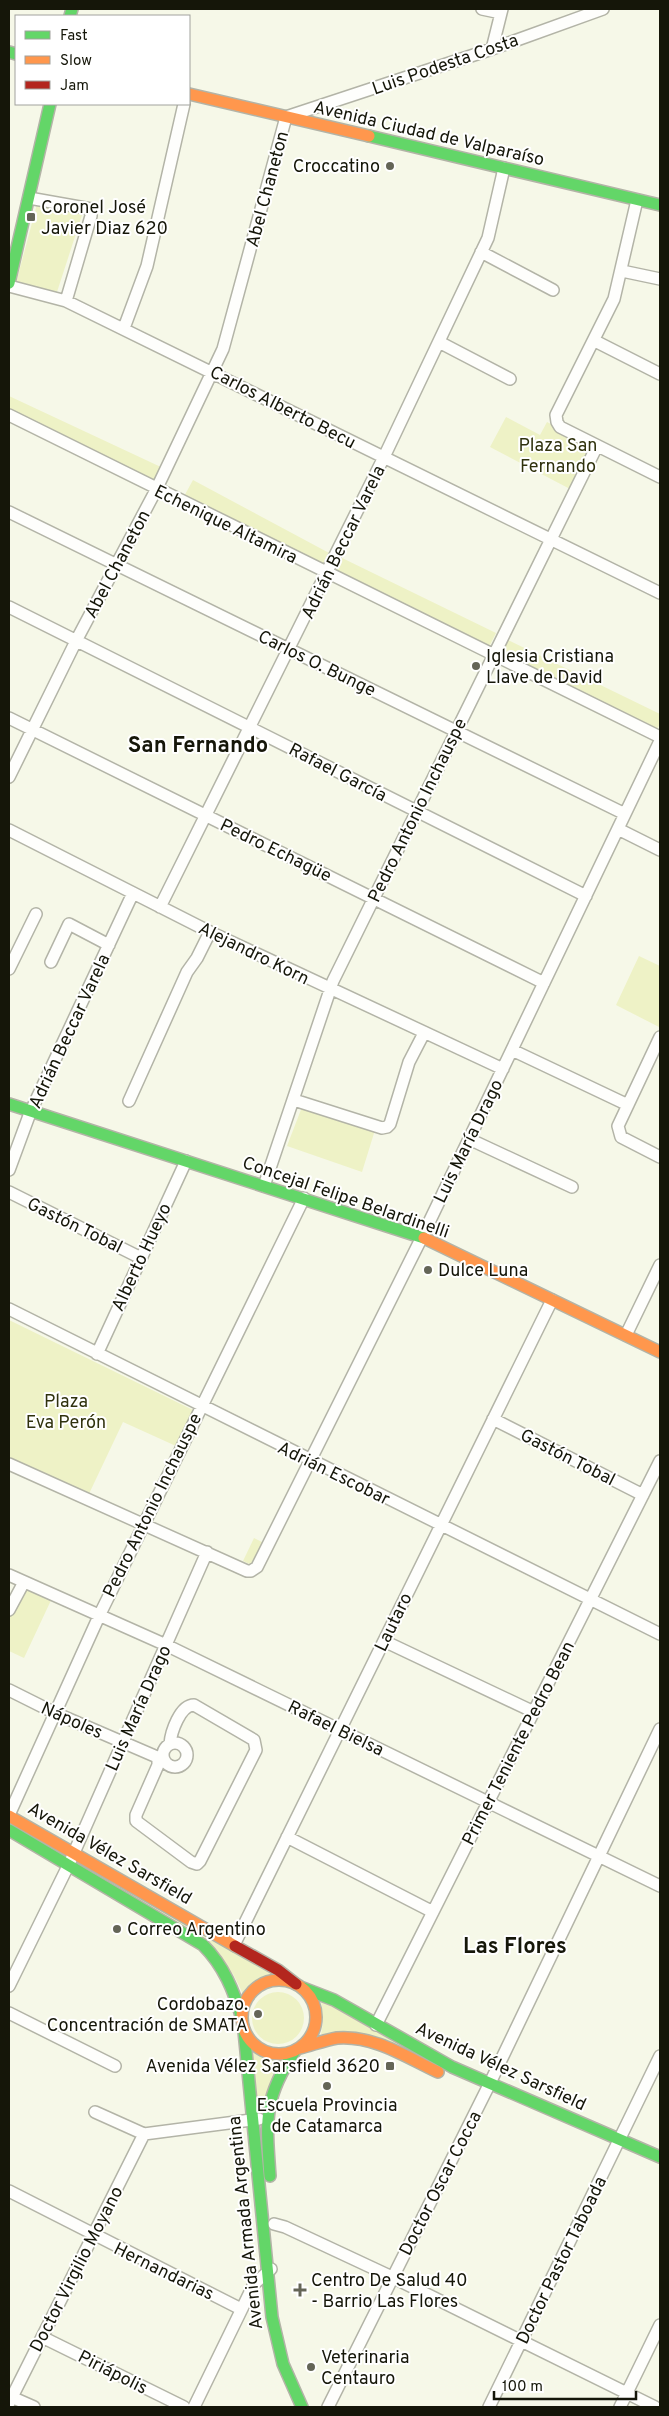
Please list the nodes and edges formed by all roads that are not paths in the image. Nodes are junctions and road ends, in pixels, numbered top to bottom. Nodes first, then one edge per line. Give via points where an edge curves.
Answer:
1 (482, 9) edge
2 (603, 9) edge
3 (501, 11) edge
4 (492, 49) junction
5 (190, 94) edge
6 (50, 105) edge
7 (184, 105) edge
8 (286, 117) junction
9 (504, 168) junction
10 (28, 198) junction
11 (637, 200) junction
12 (660, 205) edge
13 (14, 234) edge
14 (481, 252) junction
15 (622, 271) junction
16 (660, 279) edge
17 (9, 285) edge
18 (553, 290) dead end
19 (66, 301) junction
20 (124, 328) junction
21 (594, 341) junction
22 (439, 342) junction
23 (214, 372) junction
24 (660, 374) edge
25 (510, 379) dead end
26 (9, 415) edge
27 (596, 446) junction
28 (384, 457) junction
29 (660, 477) edge
30 (156, 490) junction
31 (9, 512) edge
32 (550, 540) junction
33 (116, 565) junction
34 (327, 574) junction
35 (660, 593) edge
36 (9, 607) edge
37 (76, 641) junction
38 (289, 650) junction
39 (493, 655) junction
40 (9, 718) edge
41 (251, 728) junction
42 (32, 729) junction
43 (455, 731) junction
44 (660, 739) edge
45 (9, 777) edge
46 (416, 811) junction
47 (625, 814) junction
48 (207, 816) junction
49 (618, 829) junction
50 (9, 830) edge
51 (660, 850) edge
52 (134, 893) junction
53 (586, 896) junction
54 (373, 898) junction
55 (160, 907) junction
56 (36, 914) dead end
57 (210, 932) junction
58 (109, 945) junction
59 (51, 962) dead end
60 (9, 969) edge
61 (544, 983) junction
62 (330, 989) junction
63 (424, 1033) junction
64 (660, 1037) edge
65 (512, 1050) junction
66 (502, 1069) junction
67 (294, 1100) junction
68 (128, 1101) dead end
69 (9, 1104) edge
70 (628, 1105) junction
71 (30, 1113) junction
72 (469, 1139) junction
73 (660, 1157) edge
74 (186, 1161) junction
75 (9, 1170) edge
76 (264, 1186) junction
77 (572, 1187) dead end
78 (9, 1192) edge
79 (304, 1198) junction
80 (422, 1237) junction
81 (141, 1258) junction
82 (660, 1265) edge
83 (552, 1300) junction
84 (9, 1309) edge
85 (626, 1335) junction
86 (660, 1352) edge
87 (97, 1354) junction
88 (200, 1406) junction
89 (493, 1419) junction
90 (310, 1461) junction
91 (660, 1461) edge
92 (9, 1464) edge
93 (643, 1495) junction
94 (143, 1524) junction
95 (441, 1526) junction
96 (207, 1552) junction
97 (9, 1575) edge
98 (24, 1582) junction
99 (590, 1600) junction
100 (9, 1610) edge
101 (100, 1614) junction
102 (660, 1634) edge
103 (384, 1641) junction
104 (166, 1645) junction
105 (9, 1690) edge
106 (534, 1712) junction
107 (55, 1713) junction
108 (660, 1729) edge
109 (340, 1730) junction
110 (122, 1743) junction
111 (170, 1744) junction
112 (161, 1759) junction
113 (488, 1802) junction
114 (9, 1815) edge
115 (9, 1830) edge
116 (287, 1837) junction
117 (74, 1852) junction
118 (598, 1856) junction
119 (69, 1864) junction
120 (660, 1886) edge
121 (433, 1912) junction
122 (234, 1945) junction
123 (9, 1986) edge
124 (299, 1986) junction
125 (9, 2013) edge
126 (242, 2019) junction
127 (376, 2025) junction
128 (244, 2031) junction
129 (297, 2050) junction
130 (660, 2056) edge
131 (115, 2066) dead end
132 (487, 2088) junction
133 (95, 2112) dead end
134 (267, 2113) junction
135 (252, 2121) junction
136 (144, 2134) junction
137 (618, 2144) junction
138 (660, 2157) edge
139 (660, 2168) edge
140 (9, 2191) edge
141 (274, 2224) junction
142 (93, 2236) junction
143 (272, 2269) junction
144 (392, 2277) junction
145 (241, 2309) junction
146 (660, 2325) edge
147 (42, 2336) junction
148 (521, 2342) junction
149 (627, 2393) junction
150 (10, 2399) edge
151 (34, 2407) edge
152 (184, 2407) edge
153 (194, 2407) edge
154 (302, 2407) edge
155 (312, 2407) edge
156 (328, 2407) edge
157 (489, 2407) edge
158 (620, 2407) edge
159 (655, 2407) edge

1 - 3 street
2 - 4 street, Luis Podesta Costa
3 - 4 street
4 - 8 street, Luis Podesta Costa
5 - 8 main road, Avenida Ciudad de Valparaíso
6 - 10 main road
7 - 20 street via 147,266
8 - 9 main road, Avenida Ciudad de Valparaíso
8 - 23 street, Abel Chaneton via 227,338
9 - 11 main road, Avenida Ciudad de Valparaíso
9 - 14 street, Adrián Beccar Varela via 492,223
10 - 13 main road
10 - 19 street via 91,209
11 - 12 main road, Avenida Ciudad de Valparaíso
11 - 15 street
13 - 17 main road
14 - 18 street
14 - 22 street, Adrián Beccar Varela
15 - 16 street
15 - 21 street via 614,299
17 - 19 street, Carlos Alberto Becu
19 - 20 street, Carlos Alberto Becu
20 - 23 street, Carlos Alberto Becu
21 - 24 street
21 - 27 street via 556,415 560,427
22 - 25 street
22 - 28 street, Adrián Beccar Varela
23 - 28 street, Carlos Alberto Becu
23 - 30 street, Abel Chaneton
26 - 30 street, Echenique Altamira
27 - 29 street
27 - 32 street, Pedro Antonio Inchauspe
28 - 32 street, Carlos Alberto Becu
28 - 34 street, Adrián Beccar Varela
30 - 33 street, Abel Chaneton
30 - 34 street, Echenique Altamira
31 - 33 street, Carlos O. Bunge
32 - 35 street, Carlos Alberto Becu
32 - 39 street, Pedro Antonio Inchauspe
33 - 37 street, Abel Chaneton
33 - 38 street, Carlos O. Bunge
34 - 38 street, Adrián Beccar Varela
34 - 39 street, Echenique Altamira
36 - 37 street, Rafael García
37 - 41 street, Rafael García
37 - 42 street, Abel Chaneton
38 - 41 street, Adrián Beccar Varela
38 - 43 street, Carlos O. Bunge
39 - 43 street, Pedro Antonio Inchauspe
39 - 44 street, Echenique Altamira
40 - 42 street, Pedro Echagüe
41 - 46 street, Rafael García
41 - 48 street, Adrián Beccar Varela
42 - 45 street, Abel Chaneton
42 - 48 street, Pedro Echagüe
43 - 46 street, Pedro Antonio Inchauspe
43 - 47 street, Carlos O. Bunge
44 - 47 street, Luis María Drago
46 - 53 street, Rafael García
46 - 54 street, Pedro Antonio Inchauspe
47 - 49 street, Luis María Drago
48 - 54 street, Pedro Echagüe
48 - 55 street, Adrián Beccar Varela
49 - 51 street
49 - 53 street, Luis María Drago
50 - 52 street, Alejandro Korn
52 - 55 street, Alejandro Korn
52 - 58 street, Adrián Beccar Varela
53 - 61 street, Luis María Drago
54 - 61 street, Pedro Echagüe
54 - 62 street, Pedro Antonio Inchauspe
55 - 57 street, Alejandro Korn
56 - 60 street
57 - 62 street, Alejandro Korn
57 - 68 street via 187,972
58 - 59 street via 69,924
58 - 71 street, Adrián Beccar Varela
61 - 65 street, Luis María Drago
62 - 63 street, Alejandro Korn
62 - 67 street, Pedro Antonio Inchauspe
63 - 66 street, Alejandro Korn
63 - 67 street via 409,1062 387,1127
64 - 70 street
65 - 66 street, Luis María Drago
65 - 70 street
66 - 72 street, Luis María Drago
67 - 76 street, Pedro Antonio Inchauspe
69 - 71 main road, Concejal Felipe Belardinelli
70 - 73 street via 618,1126 621,1137
71 - 74 main road, Concejal Felipe Belardinelli
71 - 75 street, Adrián Beccar Varela
72 - 77 street
72 - 80 street, Luis María Drago
74 - 76 main road, Concejal Felipe Belardinelli
74 - 81 street, Alberto Hueyo
76 - 79 main road, Concejal Felipe Belardinelli
78 - 81 street, Gastón Tobal
79 - 80 main road, Concejal Felipe Belardinelli
79 - 88 street, Pedro Antonio Inchauspe
80 - 83 main road, Concejal Felipe Belardinelli
80 - 90 street, Luis María Drago
81 - 87 street, Alberto Hueyo
82 - 85 street
83 - 85 main road, Concejal Felipe Belardinelli
83 - 89 street, Lautaro
84 - 87 street, Adrián Escobar
85 - 86 main road, Concejal Felipe Belardinelli
87 - 88 street, Adrián Escobar
88 - 90 street, Adrián Escobar
88 - 94 street, Pedro Antonio Inchauspe
89 - 93 street, Gastón Tobal
89 - 95 street, Lautaro
90 - 95 street, Adrián Escobar
90 - 96 street, Luis María Drago via 257,1567 247,1571
91 - 93 street, Primer Teniente Pedro Bean
92 - 94 street
93 - 99 street, Primer Teniente Pedro Bean
94 - 96 street
94 - 101 street, Pedro Antonio Inchauspe
95 - 99 street, Adrián Escobar
95 - 103 street, Lautaro
96 - 104 street, Luis María Drago
97 - 98 street, Rafael Bielsa
98 - 100 street
98 - 101 street, Rafael Bielsa
99 - 102 street, Adrián Escobar
99 - 106 street, Primer Teniente Pedro Bean
101 - 104 street, Rafael Bielsa
101 - 107 street, Pedro Antonio Inchauspe
103 - 106 street
103 - 109 street, Lautaro
104 - 109 street, Rafael Bielsa
104 - 110 street, Luis María Drago
105 - 107 street, Nápoles
106 - 113 street, Primer Teniente Pedro Bean
107 - 110 street, Nápoles
107 - 114 street, Pedro Antonio Inchauspe
108 - 118 street, Doctor Oscar Cocca
109 - 113 street, Rafael Bielsa
109 - 116 street, Lautaro
110 - 112 street, Nápoles
110 - 117 street, Luis María Drago
111 - 112 street
111 - 112 street, Nápoles via 184,1747 186,1758 178,1766
111 - 112 street via 184,1708 194,1704 256,1744 256,1750 197,1864 136,1822 136,1814
113 - 118 street, Rafael Bielsa
113 - 121 street, Primer Teniente Pedro Bean
114 - 117 main road, Avenida Vélez Sarsfield
115 - 119 main road, Avenida Vélez Sarsfield
116 - 121 street
116 - 122 street, Lautaro
117 - 119 street, Luis María Drago
117 - 122 main road, Avenida Vélez Sarsfield
118 - 120 street, Rafael Bielsa
118 - 132 street, Doctor Oscar Cocca
119 - 123 street, Luis María Drago
119 - 126 main road, Avenida Vélez Sarsfield via 210,1951 232,1986
121 - 127 street, Primer Teniente Pedro Bean
122 - 124 main road, Avenida Vélez Sarsfield
124 - 126 main road via 273,1981 257,1988 245,2001
124 - 127 main road, Avenida Vélez Sarsfield via 334,2000
124 - 129 main road via 315,2007 316,2023 310,2037
125 - 131 street
126 - 128 main road
127 - 132 main road, Avenida Vélez Sarsfield
128 - 129 main road via 252,2043 267,2053 284,2054
128 - 135 main road, Avenida Armada Argentina
129 - 132 main road, Avenida Vélez Sarsfield via 336,2038 364,2040
129 - 134 main road, Avenida Armada Argentina via 274,2085
130 - 137 street, Doctor Pastor Taboada
132 - 137 main road, Avenida Vélez Sarsfield
132 - 144 street, Doctor Oscar Cocca
133 - 136 street
134 - 135 street
134 - 141 main road, Avenida Armada Argentina
135 - 136 street
135 - 143 main road, Avenida Armada Argentina
136 - 142 street, Doctor Virgilio Moyano
137 - 138 main road, Avenida Vélez Sarsfield
137 - 139 main road, Avenida Vélez Sarsfield
137 - 148 street, Doctor Pastor Taboada
140 - 142 street, Hernandarias
141 - 143 main road, Avenida Armada Argentina
141 - 144 street
142 - 145 street, Hernandarias
142 - 147 street, Doctor Virgilio Moyano
143 - 145 street via 254,2284
143 - 154 main road, Avenida Armada Argentina via 276,2339
143 - 155 main road, Avenida Armada Argentina via 282,2332
144 - 148 street
144 - 156 street, Doctor Oscar Cocca
145 - 153 street
146 - 149 street
147 - 150 street, Doctor Virgilio Moyano
147 - 152 street, Piriápolis
148 - 149 street
148 - 157 street, Doctor Pastor Taboada
149 - 158 street
149 - 159 street
150 - 151 street

